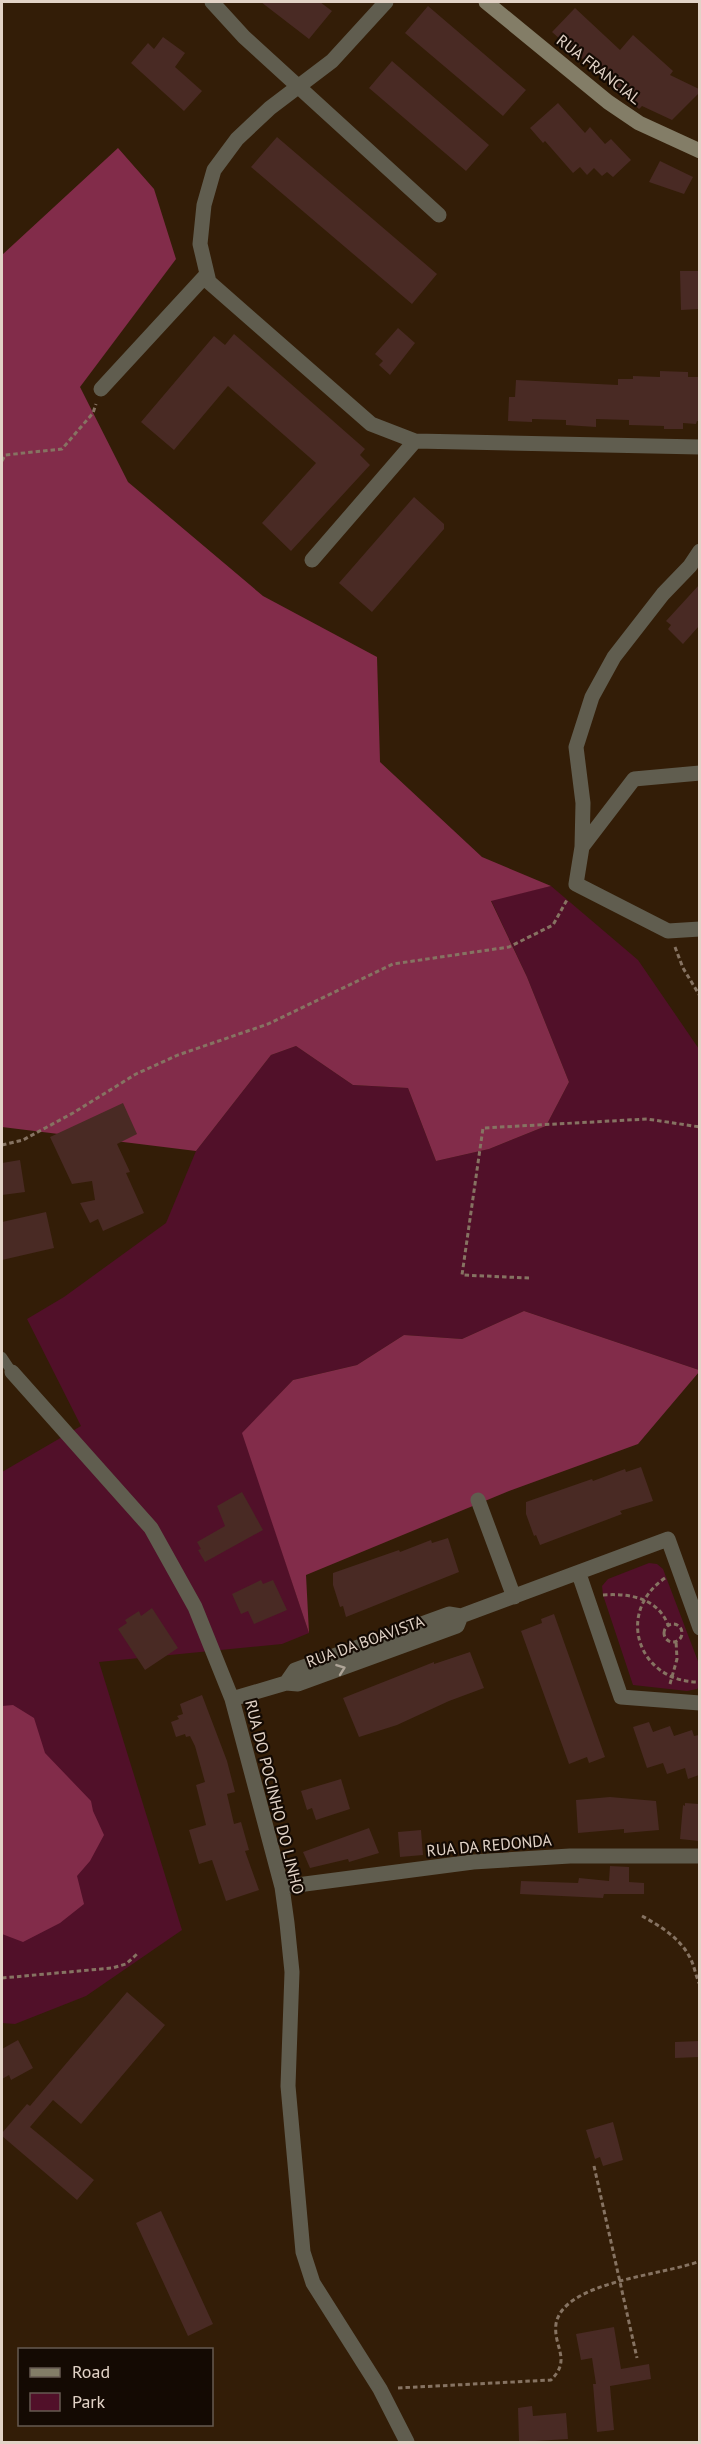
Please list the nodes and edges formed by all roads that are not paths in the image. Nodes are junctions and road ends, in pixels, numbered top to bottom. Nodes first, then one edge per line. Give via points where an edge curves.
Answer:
1 (212, 2) edge
2 (386, 2) edge
3 (486, 2) edge
4 (298, 87) junction
5 (699, 151) edge
6 (439, 215) dead end
7 (207, 274) junction
8 (100, 389) road end
9 (415, 441) junction
10 (699, 447) edge
11 (699, 551) edge
12 (312, 560) dead end
13 (699, 773) edge
14 (582, 847) junction
15 (699, 929) edge
16 (2, 1357) edge
17 (12, 1372) joint
18 (478, 1500) dead end
19 (579, 1574) junction
20 (514, 1597) junction
21 (699, 1628) edge
22 (232, 1699) junction
23 (699, 1703) edge
24 (699, 1856) edge
25 (282, 1887) junction
26 (407, 2442) edge

1 - 4 street
2 - 4 street via 332,61
3 - 5 street, RUA FRANCIAL via 608,102 639,123
4 - 6 street
4 - 7 street via 237,139 214,170 204,205 200,244
7 - 8 street
7 - 9 street via 209,282 371,424
9 - 10 street
9 - 12 street
11 - 14 street via 630,635 592,697 576,747 583,803
13 - 14 street via 634,779
14 - 15 street via 576,884 668,931
16 - 17 lane
17 - 22 street, RUA DO POCINHO DO LINHO via 151,1528 195,1607
18 - 20 street
19 - 20 street, RUA DA BOAVISTA
19 - 21 street, RUA DA BOAVISTA via 668,1539
19 - 23 street via 621,1697
20 - 22 street, RUA DA BOAVISTA via 461,1616 448,1614 295,1670 286,1683
22 - 25 street, RUA DO POCINHO DO LINHO
24 - 25 street, RUA DA REDONDA via 570,1856 473,1862
25 - 26 street, RUA DO POCINHO DO LINHO via 292,1972 288,2086 303,2252 313,2283 380,2389

